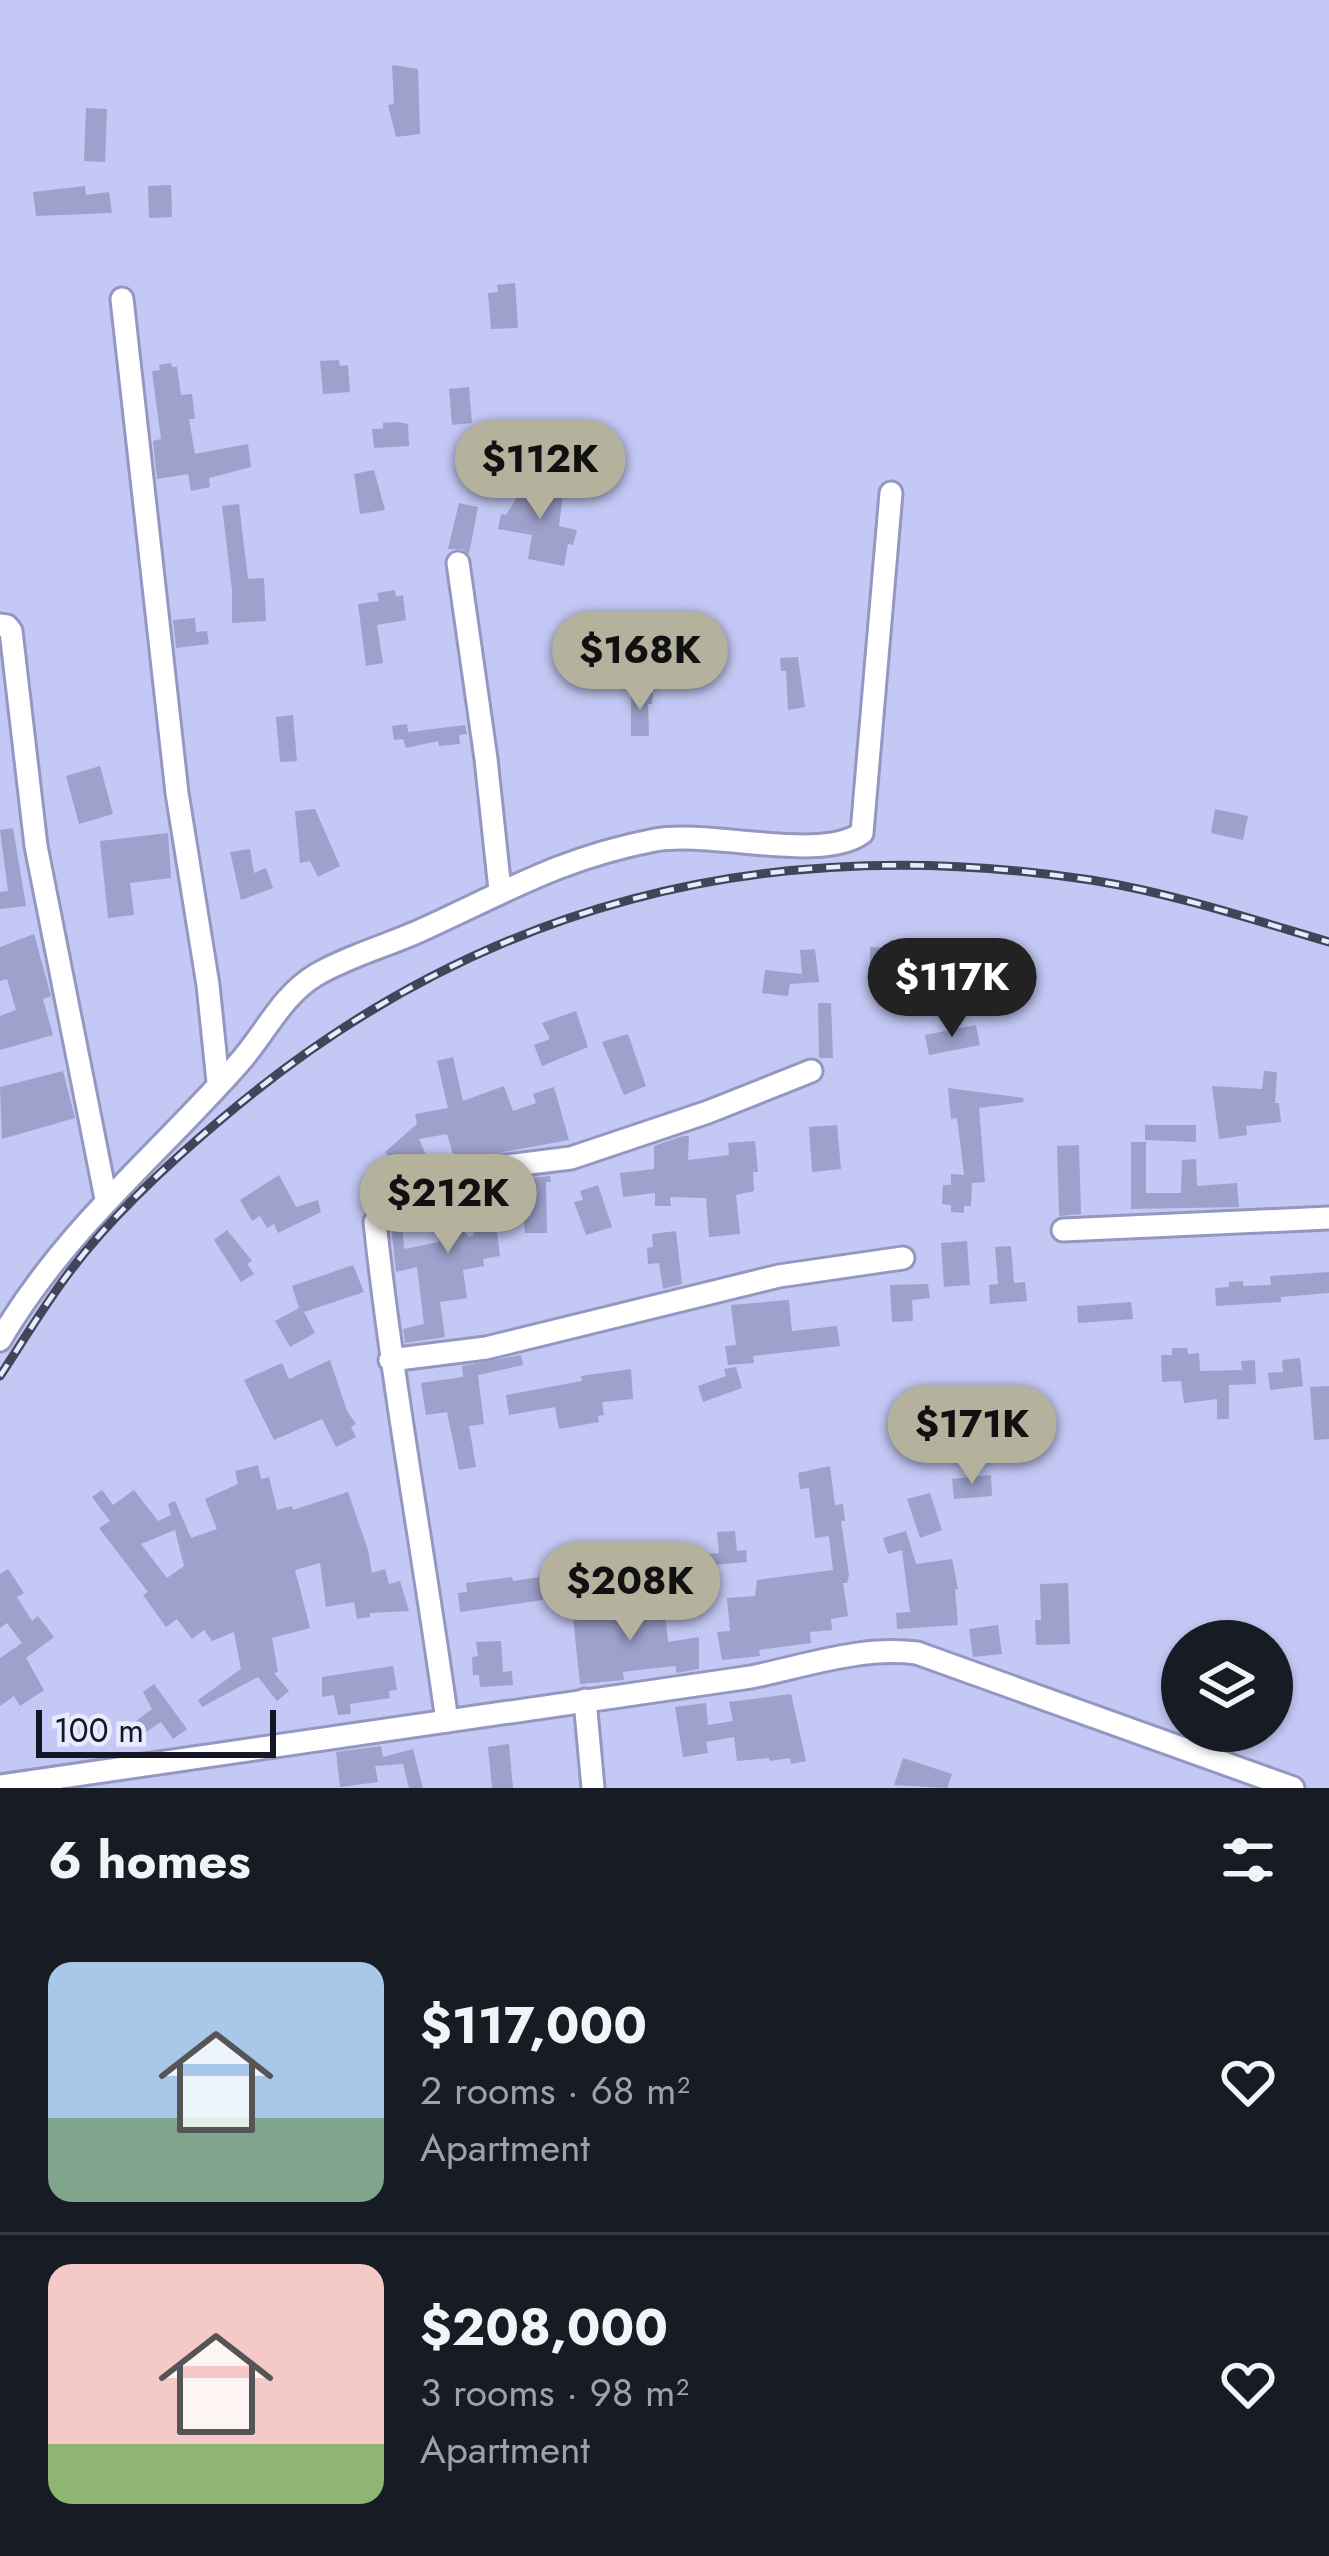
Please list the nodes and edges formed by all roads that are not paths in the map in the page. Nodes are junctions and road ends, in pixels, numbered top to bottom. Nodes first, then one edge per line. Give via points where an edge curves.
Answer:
1 (122, 299) dead end
2 (891, 493) dead end
3 (458, 563) dead end
4 (0, 625) edge
5 (500, 890) junction
6 (811, 1071) dead end
7 (218, 1082) junction
8 (106, 1199) junction
9 (1329, 1218) edge
10 (1063, 1230) dead end
11 (903, 1258) dead end
12 (0, 1340) edge
13 (390, 1360) junction
14 (585, 1700) junction
15 (447, 1721) junction
16 (65, 1782) edge
17 (0, 1786) edge
18 (593, 1788) edge
19 (1293, 1788) edge

1 - 7 street
2 - 5 street via 862,833 830,845 662,839 571,860
3 - 5 street
4 - 8 street via 10,632 36,846
5 - 7 street via 317,974
6 - 13 street via 571,1158 482,1168 390,1200 375,1222
7 - 8 street
8 - 12 street via 57,1254
9 - 10 street
11 - 13 street via 779,1276 486,1348
13 - 15 street
14 - 15 street
14 - 18 street
14 - 19 street via 894,1650
15 - 16 street
16 - 17 street

